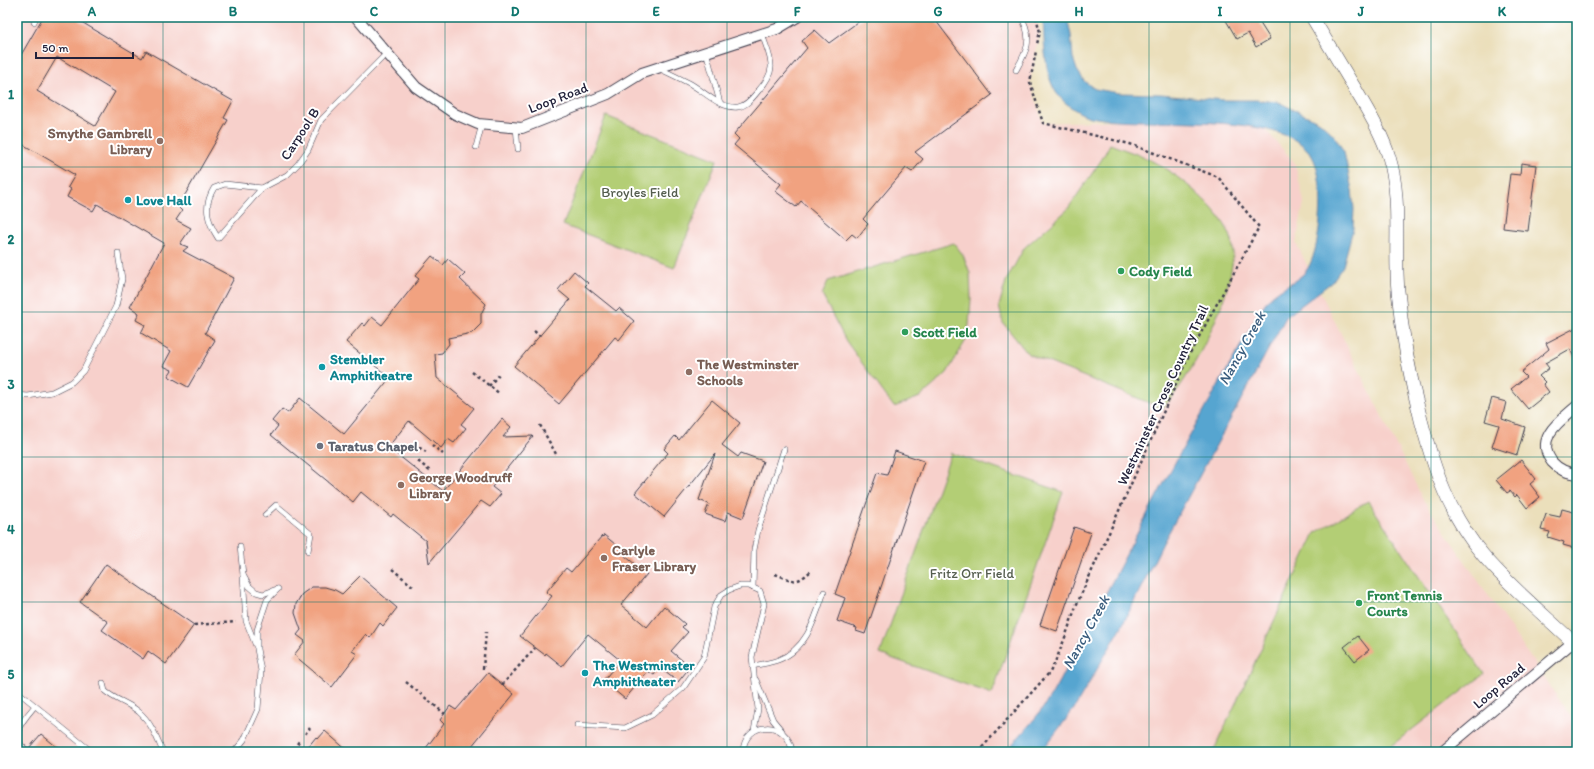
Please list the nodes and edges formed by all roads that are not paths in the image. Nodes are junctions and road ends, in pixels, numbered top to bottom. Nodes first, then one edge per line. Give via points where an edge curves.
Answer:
1 (356, 17) edge
2 (797, 17) edge
3 (1312, 17) edge
4 (1023, 20) dead end
5 (762, 34) junction
6 (706, 51) junction
7 (387, 53) junction
8 (657, 68) junction
9 (1016, 70) dead end
10 (720, 103) junction
11 (482, 124) junction
12 (516, 128) junction
13 (476, 147) dead end
14 (518, 149) dead end
15 (262, 188) junction
16 (118, 253) dead end
17 (17, 395) edge
18 (1577, 406) edge
19 (784, 449) dead end
20 (1577, 474) edge
21 (265, 515) dead end
22 (240, 546) dead end
23 (308, 551) dead end
24 (243, 575) junction
25 (753, 588) junction
26 (824, 592) dead end
27 (1575, 644) edge
28 (257, 649) junction
29 (753, 666) junction
30 (754, 675) junction
31 (103, 683) dead end
32 (17, 691) edge
33 (35, 706) junction
34 (577, 725) dead end
35 (754, 731) junction
36 (784, 734) junction
37 (27, 751) dead end
38 (92, 752) edge
39 (163, 752) edge
40 (234, 752) edge
41 (743, 752) edge
42 (792, 752) edge
43 (1442, 752) edge

1 - 7 street, Loop Road
2 - 5 street, Loop Road via 778,29
3 - 27 street via 1374,121 1390,159 1396,194 1397,276 1402,328 1412,388 1438,481 1458,521 1482,554
4 - 9 lane via 1028,30 1028,48
5 - 6 street, Loop Road
5 - 10 lane via 772,66 768,80 745,105 739,107
6 - 8 street, Loop Road
6 - 10 lane
7 - 11 street, Loop Road via 416,87 455,114
7 - 15 lane, Carpool B via 321,120 308,150 298,164 286,175
8 - 10 lane via 690,84
8 - 12 street, Loop Road via 642,73 608,94 522,128
11 - 12 street, Loop Road
11 - 13 lane
12 - 14 lane
15 - 15 lane, Carpool B via 225,184 214,188 208,197 208,218 218,238
16 - 17 lane via 122,279 116,306 83,370 72,382 52,392
18 - 20 street via 1552,428 1546,441 1547,455 1555,466 1567,473
19 - 25 lane via 758,530 754,550
21 - 23 lane via 276,505 311,534
22 - 24 lane
24 - 28 lane via 246,621
24 - 28 lane via 256,592 263,594 278,589 267,600 258,630
25 - 29 lane via 760,591 764,604 752,657
25 - 34 lane via 740,586 721,595 714,607 704,657 683,688 652,715 625,728
26 - 29 lane via 806,638 795,651 778,660
27 - 43 street, Loop Road
28 - 40 lane via 261,671 258,709 244,740
29 - 30 lane
30 - 35 lane via 758,709
30 - 36 lane via 773,720
31 - 39 lane via 105,691 114,699 139,712 146,720
32 - 33 lane
33 - 37 lane via 19,728 19,743
33 - 38 lane
35 - 36 lane via 770,727
35 - 41 lane via 745,743
36 - 42 lane

